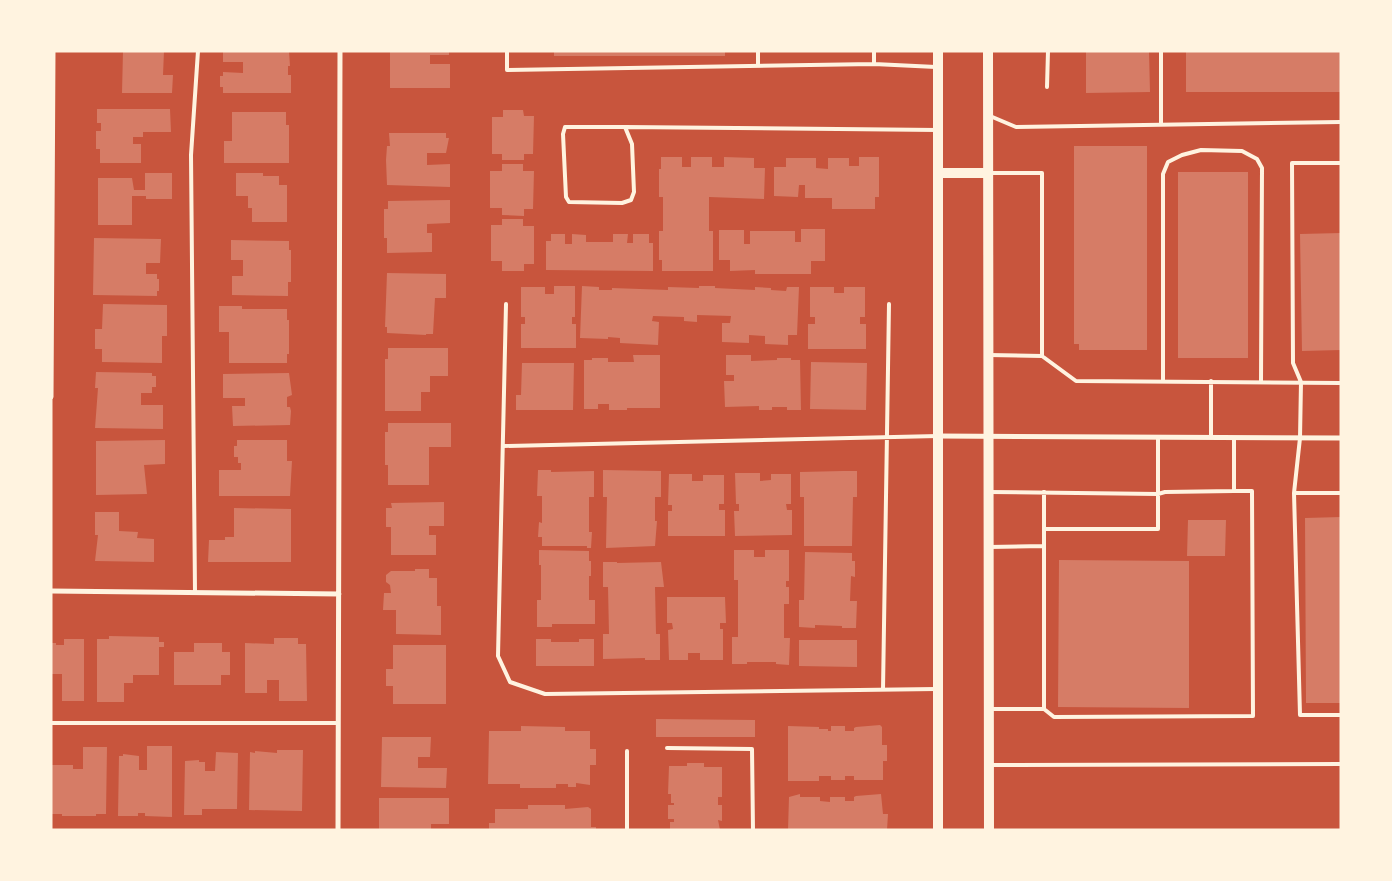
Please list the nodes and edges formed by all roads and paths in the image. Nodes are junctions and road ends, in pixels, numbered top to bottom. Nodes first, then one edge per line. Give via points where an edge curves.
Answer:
1 (53, 51) edge
2 (198, 51) edge
3 (340, 51) edge
4 (507, 51) edge
5 (758, 51) edge
6 (874, 51) edge
7 (938, 51) edge
8 (988, 51) edge
9 (1048, 51) edge
10 (1161, 51) edge
11 (874, 64) junction
12 (758, 66) junction
13 (938, 68) junction
14 (1047, 87) dead end
15 (988, 115) junction
16 (1341, 122) edge
17 (1161, 124) junction
18 (625, 127) junction
19 (938, 130) junction
20 (1341, 163) edge
21 (938, 173) junction
22 (988, 173) junction
23 (506, 304) dead end
24 (889, 304) dead end
25 (988, 355) junction
26 (1042, 356) junction
27 (1163, 381) junction
28 (1211, 381) junction
29 (1261, 381) junction
30 (1301, 382) junction
31 (1341, 383) edge
32 (51, 397) edge
33 (938, 436) junction
34 (988, 436) junction
35 (1158, 437) junction
36 (1211, 437) junction
37 (886, 438) junction
38 (1234, 438) junction
39 (1300, 438) junction
40 (1341, 438) edge
41 (504, 446) junction
42 (1234, 491) junction
43 (988, 492) junction
44 (1044, 492) junction
45 (1294, 493) junction
46 (1341, 493) edge
47 (1158, 494) junction
48 (1044, 529) junction
49 (1044, 546) junction
50 (988, 547) junction
51 (51, 591) edge
52 (195, 592) junction
53 (338, 594) junction
54 (938, 689) junction
55 (883, 690) junction
56 (988, 709) junction
57 (1044, 710) junction
58 (1341, 715) edge
59 (51, 723) edge
60 (338, 723) junction
61 (666, 748) dead end
62 (627, 751) dead end
63 (1341, 764) edge
64 (989, 765) junction
65 (338, 830) edge
66 (628, 830) edge
67 (753, 830) edge
68 (938, 830) edge
69 (989, 830) edge

1 - 32 street
2 - 52 lane via 191,155
3 - 53 street
4 - 12 lane via 507,70
5 - 12 lane
6 - 11 lane
7 - 13 main road
8 - 15 main road
9 - 14 lane
10 - 17 lane
11 - 12 lane
11 - 13 lane
13 - 19 main road
15 - 17 lane via 1016,127
15 - 22 main road
16 - 17 lane
18 - 18 lane via 565,127 563,143 569,202 622,203 631,200 634,192 632,144
18 - 19 lane
19 - 21 main road
20 - 30 lane via 1292,163 1293,363
21 - 22 main road
21 - 33 main road
22 - 25 main road
22 - 26 lane via 1042,173
23 - 41 lane
24 - 37 lane
25 - 26 lane
25 - 34 main road
26 - 27 lane via 1076,380
27 - 28 lane
27 - 29 lane via 1163,174 1168,162 1201,150 1242,151 1257,159 1262,168
28 - 29 lane
28 - 36 lane
29 - 30 lane
30 - 31 lane
30 - 39 lane
33 - 34 street
33 - 37 lane
33 - 54 main road
34 - 35 street
34 - 43 main road
35 - 36 street
35 - 47 lane
36 - 38 street
37 - 41 lane
37 - 55 lane
38 - 39 street
38 - 42 lane
39 - 40 street
39 - 45 lane
41 - 55 lane via 498,656 510,682 545,694
42 - 47 lane
42 - 57 lane via 1252,491 1253,716 1054,717
43 - 44 lane
43 - 50 main road
44 - 47 lane
44 - 48 lane
45 - 46 lane
45 - 58 lane via 1300,715
47 - 48 lane via 1158,529
48 - 49 lane
49 - 50 lane
49 - 57 lane
50 - 56 main road
51 - 52 street
52 - 53 street
53 - 60 street
54 - 55 lane
54 - 68 main road
56 - 57 lane
56 - 64 main road
59 - 60 lane
60 - 65 street
61 - 67 lane via 752,749
62 - 66 lane
63 - 64 lane
64 - 69 main road

